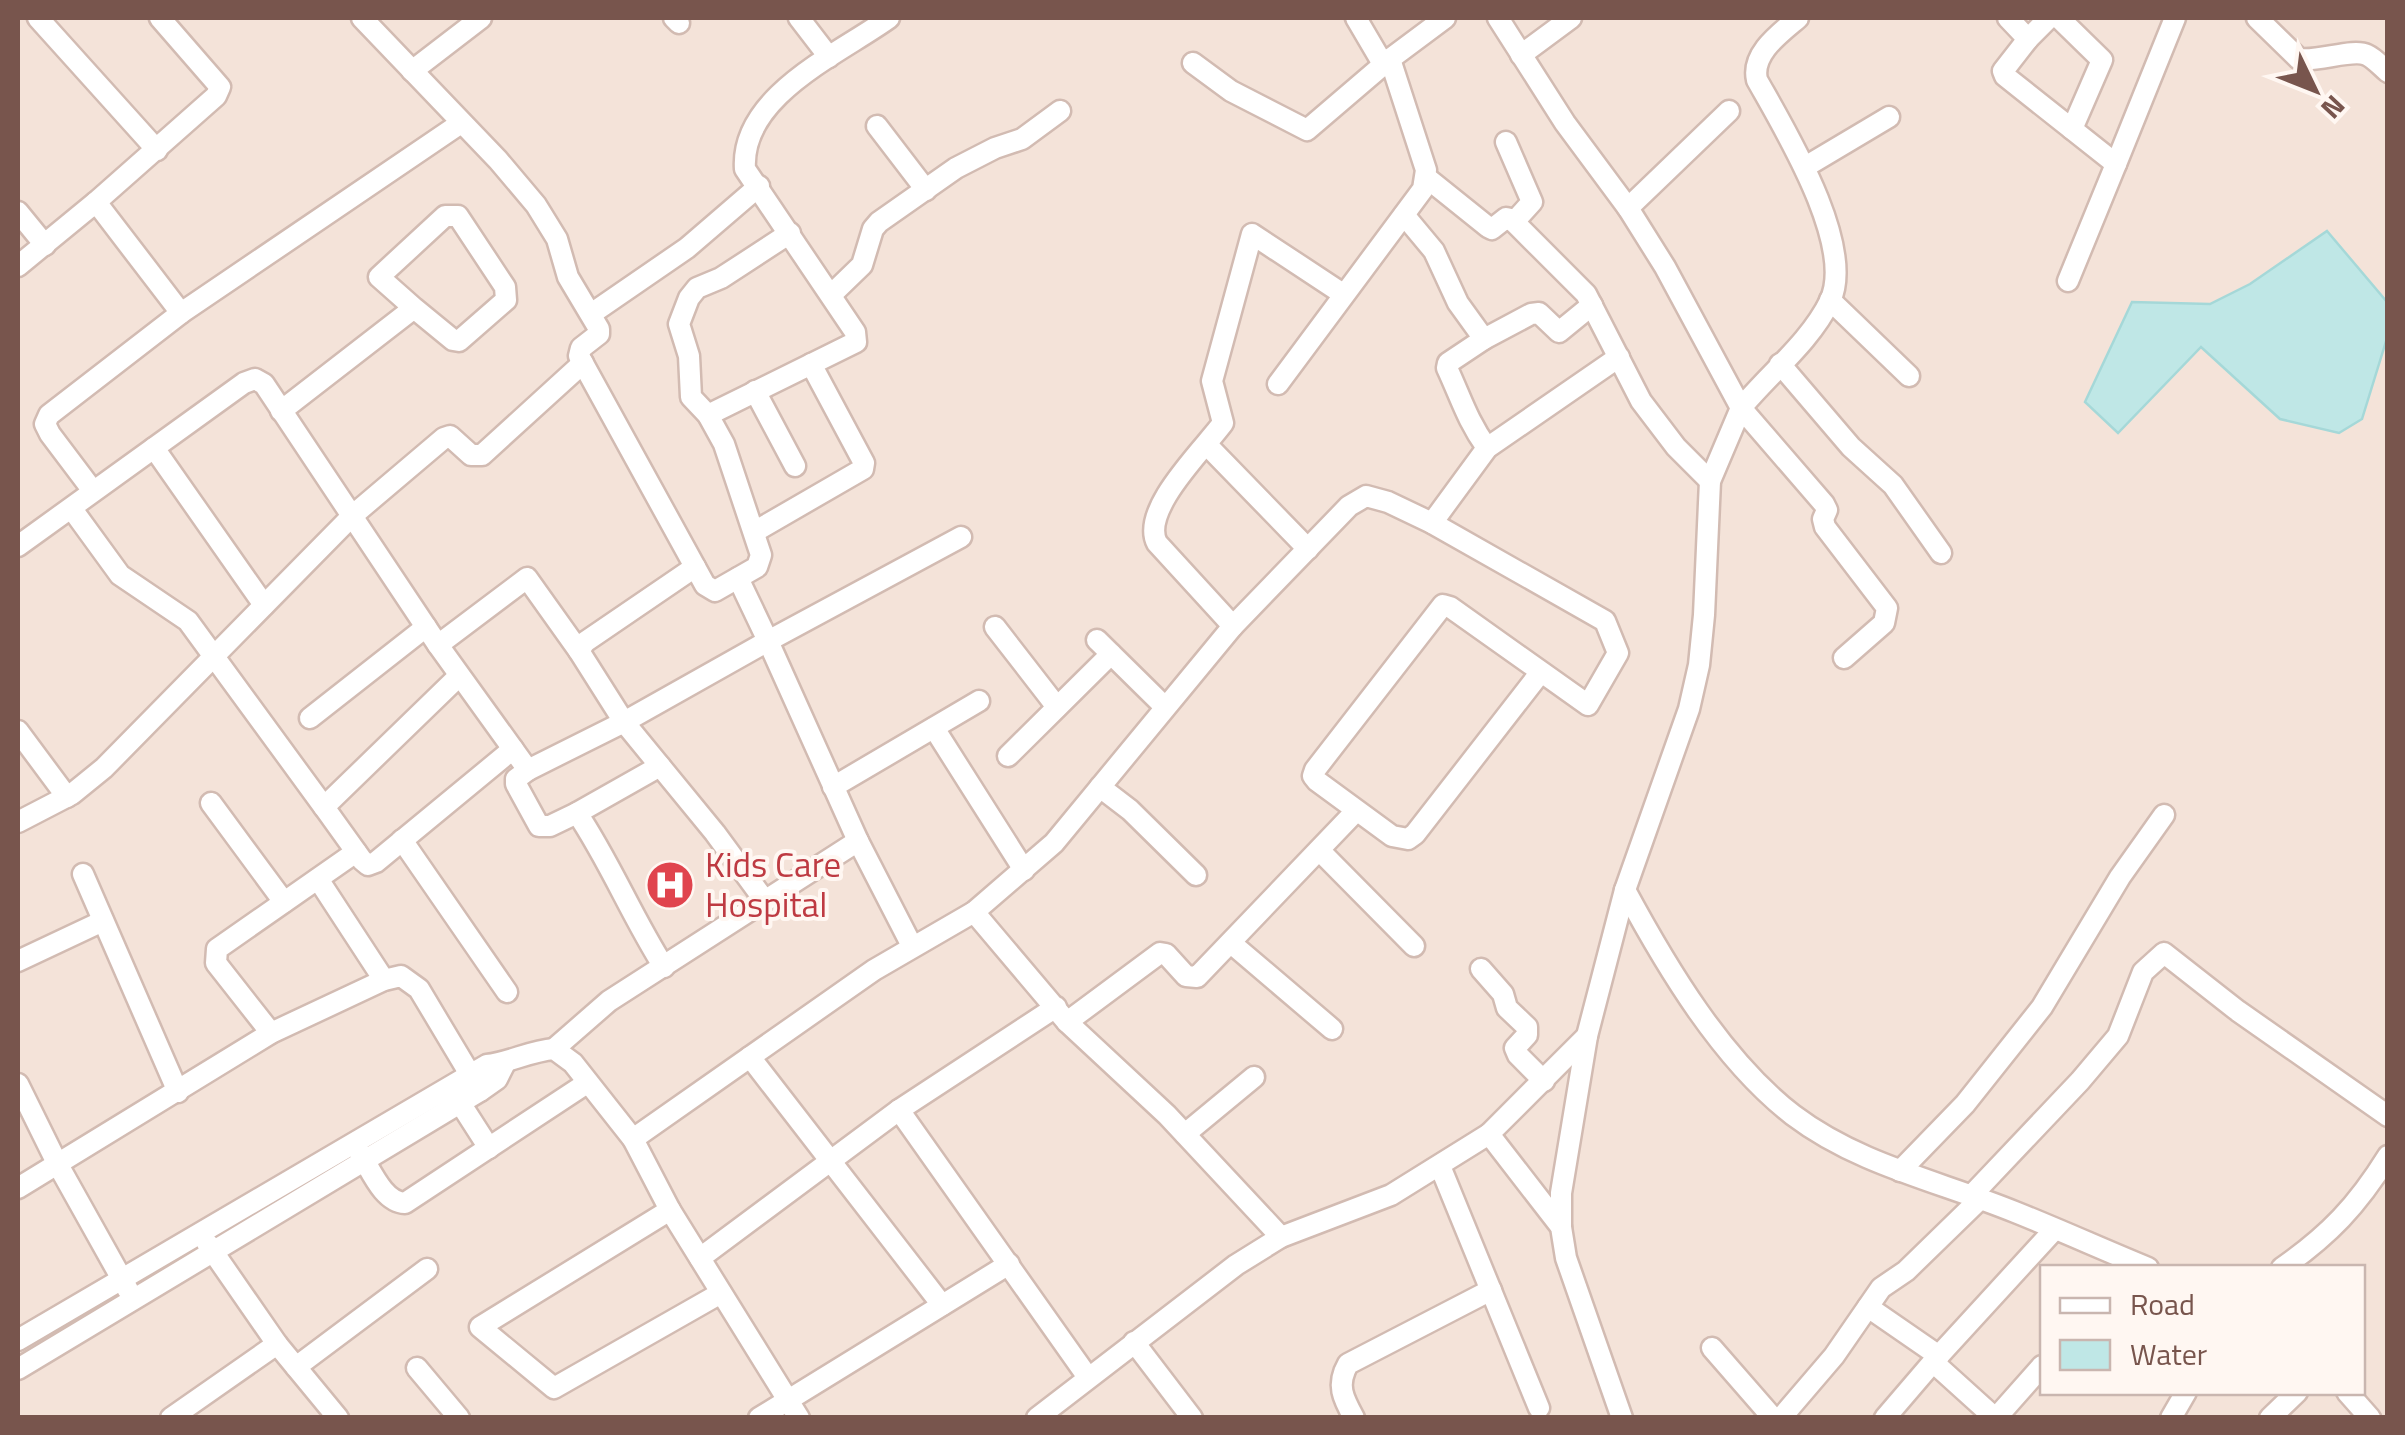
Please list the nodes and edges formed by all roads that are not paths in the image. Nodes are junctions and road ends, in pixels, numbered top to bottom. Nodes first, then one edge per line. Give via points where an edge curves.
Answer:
1 (38, 18) edge
2 (160, 18) edge
3 (362, 18) edge
4 (481, 18) edge
5 (799, 18) edge
6 (889, 18) edge
7 (1356, 18) edge
8 (1446, 18) edge
9 (1498, 18) edge
10 (1571, 18) edge
11 (1798, 18) edge
12 (2008, 18) edge
13 (2048, 18) edge
14 (2060, 18) edge
15 (2175, 18) edge
16 (2257, 18) edge
17 (2028, 40) junction
18 (1522, 55) junction
19 (830, 57) junction
20 (1387, 62) junction
21 (1193, 63) dead end
22 (412, 71) junction
23 (2388, 72) edge
24 (1060, 110) dead end
25 (1729, 112) dead end
26 (1889, 117) dead end
27 (461, 123) junction
28 (877, 126) dead end
29 (2072, 129) junction
30 (1506, 142) dead end
31 (157, 150) junction
32 (2116, 164) junction
33 (1805, 167) junction
34 (1427, 178) junction
35 (759, 186) junction
36 (926, 190) junction
37 (96, 202) junction
38 (1628, 208) junction
39 (18, 212) edge
40 (1404, 215) junction
41 (1514, 222) junction
42 (790, 233) junction
43 (45, 244) junction
44 (18, 266) edge
45 (2068, 281) dead end
46 (1342, 294) junction
47 (831, 296) junction
48 (1830, 300) junction
49 (1592, 305) junction
50 (414, 308) junction
51 (181, 313) junction
52 (591, 314) junction
53 (1484, 338) junction
54 (1619, 358) junction
55 (583, 363) junction
56 (811, 364) junction
57 (1780, 364) junction
58 (1908, 376) dead end
59 (1278, 384) dead end
60 (756, 391) junction
61 (1742, 408) junction
62 (281, 411) junction
63 (708, 415) junction
64 (1207, 445) junction
65 (154, 448) junction
66 (1486, 448) junction
67 (796, 466) dead end
68 (1710, 482) junction
69 (93, 492) junction
70 (72, 509) junction
71 (352, 516) junction
72 (1432, 523) junction
73 (754, 532) junction
74 (961, 537) dead end
75 (18, 546) edge
76 (1308, 549) junction
77 (1941, 553) dead end
78 (695, 567) junction
79 (738, 578) junction
80 (264, 604) junction
81 (426, 626) junction
82 (1233, 626) junction
83 (995, 627) dead end
84 (768, 641) junction
85 (438, 645) junction
86 (579, 651) junction
87 (216, 657) junction
88 (1844, 658) dead end
89 (1540, 673) junction
90 (459, 676) junction
91 (979, 701) dead end
92 (1166, 707) junction
93 (1058, 708) junction
94 (310, 718) dead end
95 (624, 722) junction
96 (934, 728) junction
97 (18, 731) edge
98 (514, 750) junction
99 (1008, 756) dead end
100 (660, 766) junction
101 (528, 770) junction
102 (834, 787) junction
103 (1100, 787) junction
104 (67, 797) junction
105 (211, 803) dead end
106 (324, 807) junction
107 (1356, 811) junction
108 (577, 813) junction
109 (2164, 815) dead end
110 (18, 822) edge
111 (402, 840) junction
112 (858, 841) junction
113 (1320, 851) junction
114 (356, 852) junction
115 (1024, 870) junction
116 (83, 874) dead end
117 (1196, 875) dead end
118 (318, 879) junction
119 (1625, 890) junction
120 (765, 900) junction
121 (284, 902) junction
122 (974, 912) junction
123 (103, 921) junction
124 (1231, 943) junction
125 (912, 946) junction
126 (1414, 946) dead end
127 (18, 961) edge
128 (664, 967) junction
129 (1481, 969) dead end
130 (384, 980) junction
131 (507, 992) dead end
132 (1062, 1014) junction
133 (1332, 1029) dead end
134 (271, 1033) junction
135 (1587, 1036) junction
136 (554, 1049) junction
137 (750, 1057) junction
138 (1254, 1076) dead end
139 (1544, 1081) junction
140 (476, 1082) junction
141 (18, 1084) edge
142 (587, 1084) junction
143 (178, 1092) junction
144 (454, 1095) junction
145 (900, 1110) junction
146 (2388, 1116) edge
147 (1185, 1134) junction
148 (1489, 1134) junction
149 (632, 1140) junction
150 (489, 1148) junction
151 (359, 1153) junction
152 (2388, 1156) edge
153 (830, 1161) junction
154 (57, 1164) junction
155 (1440, 1166) junction
156 (1900, 1171) junction
157 (18, 1188) edge
158 (1976, 1198) junction
159 (670, 1210) junction
160 (1561, 1227) junction
161 (2054, 1230) junction
162 (201, 1234) junction
163 (1281, 1237) junction
164 (214, 1252) junction
165 (700, 1258) junction
166 (1009, 1264) junction
167 (2141, 1265) edge
168 (2286, 1265) edge
169 (426, 1269) dead end
170 (122, 1278) junction
171 (1491, 1290) junction
172 (720, 1293) junction
173 (134, 1300) junction
174 (942, 1305) junction
175 (1868, 1307) junction
176 (18, 1340) edge
177 (1134, 1342) junction
178 (278, 1344) junction
179 (1712, 1348) dead end
180 (1936, 1359) junction
181 (296, 1367) junction
182 (417, 1368) dead end
183 (2040, 1368) edge
184 (18, 1370) edge
185 (1088, 1376) junction
186 (2184, 1395) edge
187 (2294, 1395) edge
188 (2349, 1395) edge
189 (1539, 1408) dead end
190 (794, 1409) edge
191 (171, 1418) edge
192 (338, 1418) edge
193 (459, 1418) edge
194 (758, 1418) edge
195 (1037, 1418) edge
196 (1192, 1418) edge
197 (1354, 1418) edge
198 (1622, 1418) edge
199 (1773, 1418) edge
200 (1781, 1418) edge
201 (1885, 1418) edge
202 (1996, 1418) edge
203 (2171, 1418) edge
204 (2270, 1418) edge
205 (2370, 1418) edge

1 - 31 street
2 - 31 street via 220,87
3 - 22 street
4 - 22 street
5 - 19 street
6 - 19 street
7 - 20 street
8 - 20 street
9 - 18 street
10 - 18 street
11 - 33 street via 1754,68
12 - 17 street
13 - 17 street
14 - 29 street via 2102,60
15 - 32 street
16 - 23 street via 2299,59 2356,53
17 - 29 street via 2006,64 2005,76
18 - 38 street
19 - 35 street via 789,84 759,120 744,153 745,169
20 - 21 street via 1307,130
20 - 34 street
22 - 27 street
24 - 36 street via 1022,139 976,157
25 - 38 street
26 - 33 street
27 - 51 street
27 - 52 street via 547,219 568,277
28 - 36 street
29 - 32 street
30 - 41 street via 1532,202
31 - 37 street
32 - 45 street
33 - 48 street via 1838,261
34 - 40 street
34 - 41 street via 1488,227 1506,218
35 - 42 street
35 - 52 street via 687,248
36 - 47 street via 879,222 862,265
37 - 43 street
37 - 51 street
38 - 61 street
39 - 43 street
40 - 46 street
40 - 53 street via 1434,251 1458,303
41 - 49 street
42 - 47 street
42 - 63 street via 697,288 682,312 691,398
43 - 44 street
46 - 59 street
46 - 64 street via 1252,234 1212,382 1223,422
47 - 56 street via 856,342
48 - 57 street
48 - 58 street
49 - 53 street via 1563,332 1535,313
49 - 54 street
50 - 50 street via 459,341 506,300 506,287 458,216 445,216 379,277
50 - 62 street
51 - 69 street via 49,414 50,434
52 - 55 street via 599,334 579,352
53 - 66 street via 1446,368
54 - 66 street
54 - 68 street via 1640,401
55 - 71 street via 482,455 444,438
55 - 78 street
56 - 60 street
56 - 73 street via 863,469
57 - 61 street
57 - 77 street via 1893,485
60 - 63 street
60 - 67 street
61 - 68 street
61 - 88 street via 1821,499 1824,527 1887,608 1884,623
62 - 65 street via 255,379
62 - 71 street
63 - 73 street
64 - 76 street
64 - 82 street via 1168,491 1153,536
65 - 69 street
65 - 80 street
66 - 72 street
68 - 119 street via 1698,665
69 - 70 street
70 - 75 street
70 - 87 street via 120,575 181,614
71 - 80 street
71 - 81 street
72 - 76 street via 1366,496
72 - 89 street via 1604,621 1618,653 1588,705
73 - 79 street via 761,561
74 - 84 street
76 - 82 street
78 - 79 street via 715,591
78 - 86 street
79 - 84 street
80 - 87 street
81 - 85 street
81 - 94 street
82 - 92 street
83 - 93 street
84 - 95 street
84 - 102 street
85 - 86 street via 527,578
85 - 90 street
86 - 95 street
87 - 104 street
87 - 106 street
89 - 107 street via 1415,834 1400,840
89 - 107 street via 1450,607 1437,610 1315,770 1317,782
90 - 98 street
90 - 106 street
91 - 96 street
92 - 93 street via 1104,647
92 - 103 street
93 - 99 street
95 - 100 street
95 - 101 street
96 - 102 street
96 - 115 street
97 - 104 street
98 - 101 street
98 - 111 street
100 - 108 street
100 - 120 street
101 - 108 street via 516,784 539,826
102 - 112 street
103 - 115 street
103 - 117 street
104 - 110 street
105 - 121 street
106 - 114 street
107 - 113 street
108 - 128 street
109 - 156 street via 2042,1007 1965,1104
111 - 114 street via 368,864
111 - 131 street
112 - 120 street
112 - 125 street
113 - 124 street
113 - 126 street
114 - 118 street
115 - 122 street
116 - 123 street
118 - 121 street
118 - 130 street
119 - 135 street
119 - 156 street via 1692,1002 1756,1080 1824,1136
120 - 128 street
121 - 134 street via 214,955
122 - 125 street
122 - 132 street
123 - 127 street
123 - 143 street
124 - 132 street via 1192,978 1160,953
124 - 133 street
125 - 137 street
128 - 136 street via 610,1001
129 - 139 street via 1527,1027 1518,1055
130 - 134 street
130 - 140 street via 400,976 419,989
132 - 145 street
132 - 147 street
134 - 143 street
135 - 139 street
135 - 160 street
136 - 140 street via 488,1065
136 - 142 street
137 - 149 street
137 - 153 street
138 - 147 street
139 - 148 street
140 - 144 street
141 - 154 street
142 - 149 street
142 - 150 street
143 - 154 street
144 - 150 street
144 - 151 street
145 - 153 street
145 - 166 street
146 - 158 street via 2164,953 2143,972 2118,1036
147 - 163 street
148 - 155 street
148 - 160 street
149 - 159 street
150 - 151 street via 405,1203 388,1196
151 - 162 street
151 - 164 street
152 - 168 street via 2349,1214
153 - 165 street
153 - 174 street
154 - 157 street
154 - 170 street
155 - 163 street via 1391,1194
155 - 171 street
156 - 158 street
158 - 161 street
158 - 175 street
159 - 165 street
159 - 172 street via 480,1327 554,1388
160 - 198 street
161 - 167 street
161 - 180 street
162 - 164 street
162 - 170 street
163 - 177 street
164 - 173 street
164 - 178 street
165 - 172 street
166 - 174 street
166 - 185 street
169 - 181 street
170 - 173 street
170 - 176 street
171 - 189 street
171 - 197 street via 1348,1364 1340,1384
172 - 190 street
173 - 184 street
174 - 190 street
175 - 180 street
175 - 200 street
177 - 185 street
177 - 196 street
178 - 181 street
178 - 191 street
179 - 199 street
180 - 201 street
180 - 202 street
181 - 192 street
182 - 193 street
183 - 202 street
185 - 195 street
186 - 203 street
187 - 204 street
188 - 205 street
190 - 194 street

